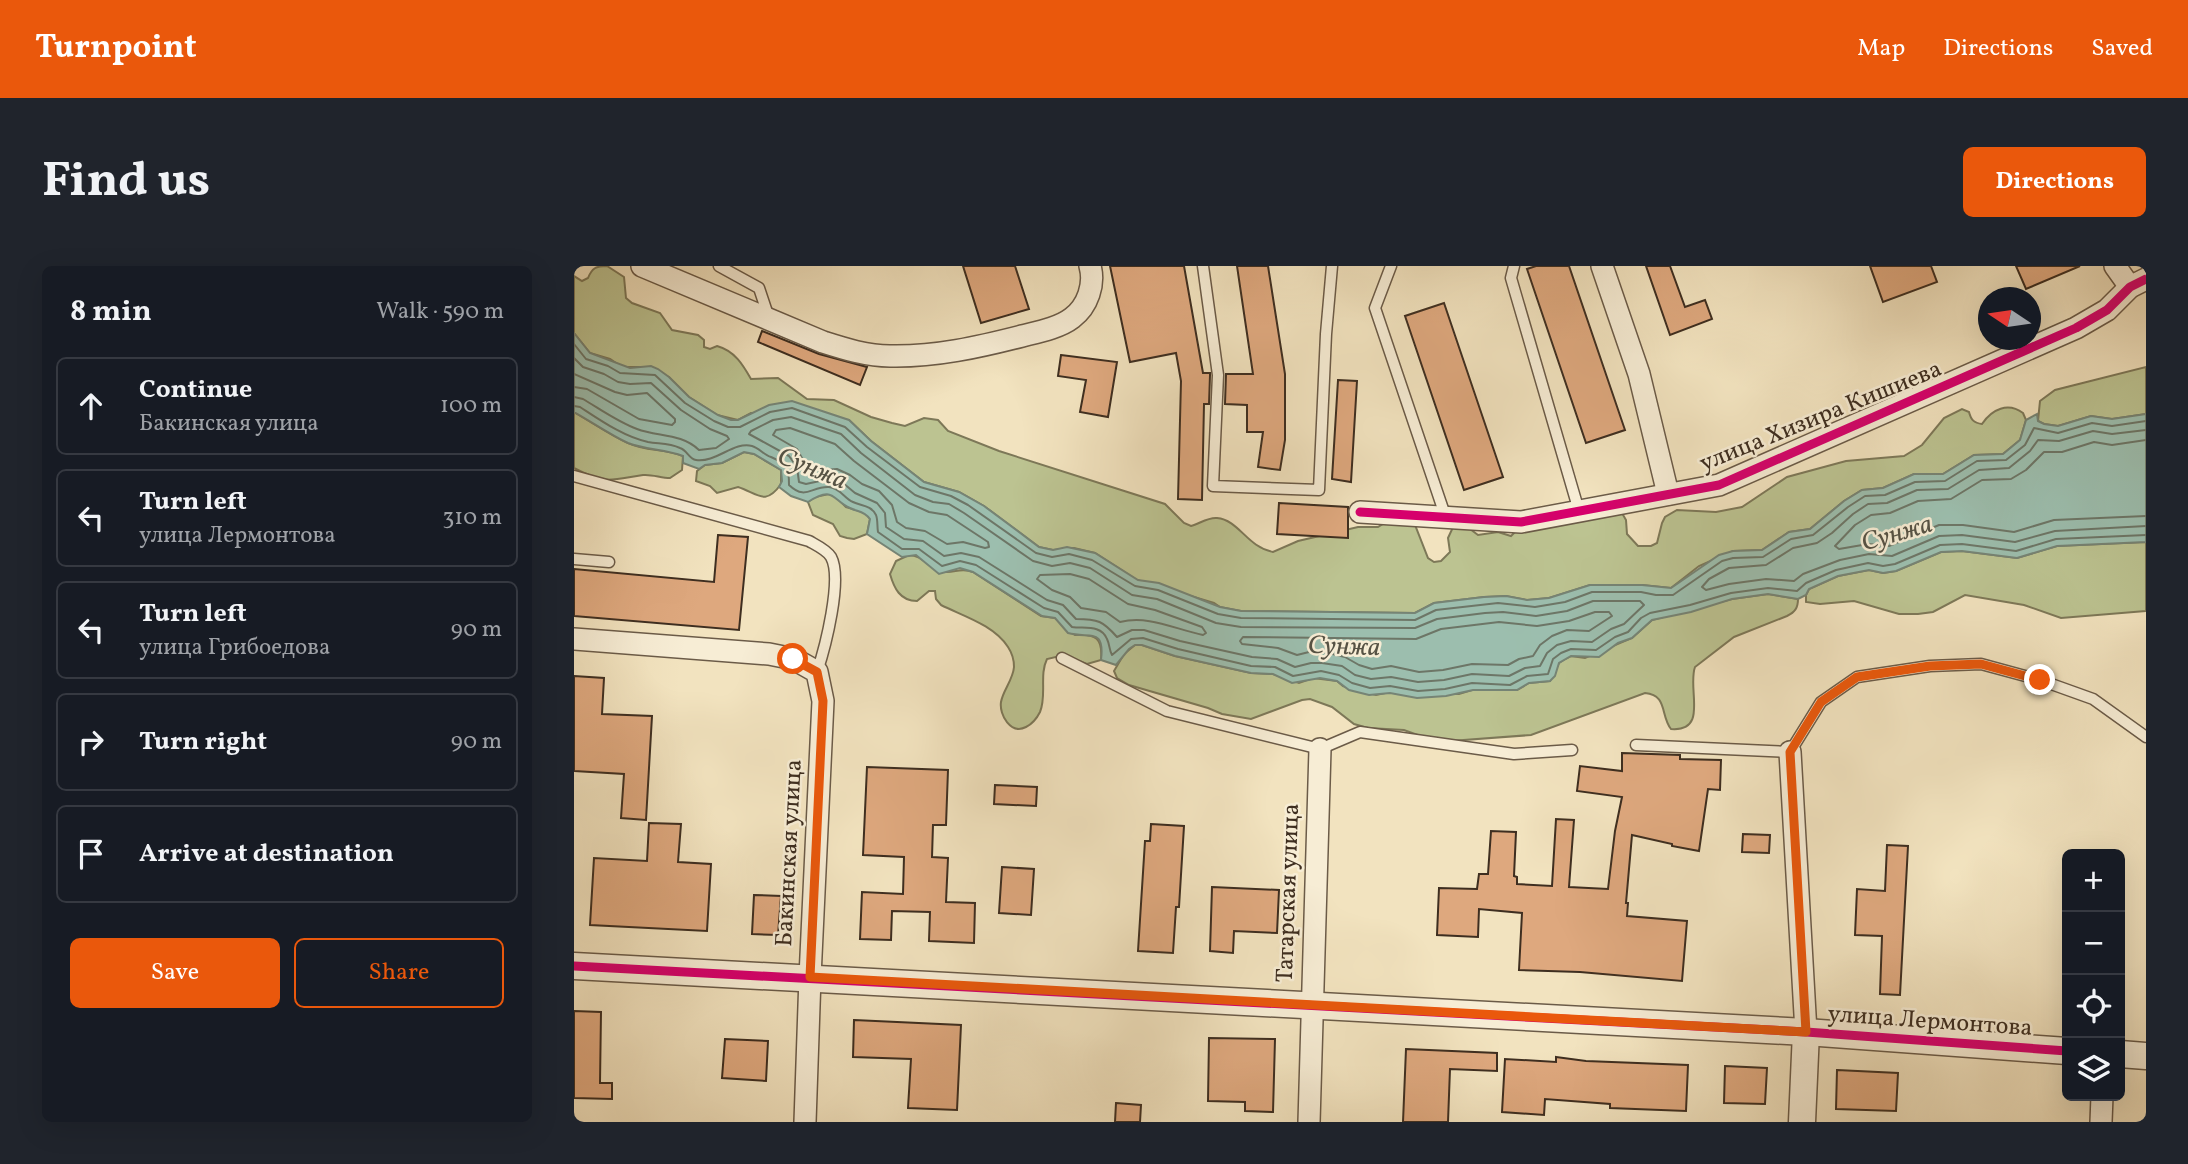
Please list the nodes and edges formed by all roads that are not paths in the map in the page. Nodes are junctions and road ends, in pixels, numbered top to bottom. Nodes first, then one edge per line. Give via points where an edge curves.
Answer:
1 (642, 266) edge
2 (719, 266) edge
3 (1090, 266) edge
4 (1203, 266) edge
5 (1332, 266) edge
6 (1391, 266) edge
7 (1514, 266) edge
8 (1602, 266) edge
9 (2115, 266) edge
10 (2138, 283) edge
11 (769, 318) junction
12 (574, 476) edge
13 (1668, 494) junction
14 (1579, 511) junction
15 (1360, 512) dead end
16 (1446, 519) junction
17 (574, 559) edge
18 (609, 562) dead end
19 (574, 639) edge
20 (1062, 658) dead end
21 (817, 672) junction
22 (2146, 737) edge
23 (1636, 745) dead end
24 (1320, 749) junction
25 (1572, 750) dead end
26 (1790, 752) junction
27 (574, 965) edge
28 (810, 977) junction
29 (1312, 1004) junction
30 (1806, 1032) junction
31 (2062, 1051) edge
32 (2125, 1054) edge
33 (2146, 1056) edge
34 (2102, 1101) edge
35 (805, 1122) edge
36 (1308, 1122) edge
37 (1802, 1122) edge
38 (2101, 1122) edge

1 - 11 street
2 - 11 lane via 759,288
3 - 11 street via 1089,296 1073,318 967,350 890,356 853,352
4 - 5 lane via 1218,375 1213,486 1319,490
6 - 16 lane via 1375,308
7 - 14 lane via 1511,278
8 - 13 street via 1639,374
9 - 10 street
10 - 13 street, улица Хизира Кишиева via 2107,310 2046,343 1719,485
12 - 21 lane via 809,541 830,554 836,568 828,641
13 - 14 street, улица Хизира Кишиева
14 - 16 street, улица Хизира Кишиева via 1521,522
15 - 16 street, улица Хизира Кишиева
17 - 18 lane
19 - 21 street via 769,654 793,659
20 - 24 lane via 1167,711
21 - 28 street, Бакинская улица via 823,701
22 - 26 lane via 2093,699 1981,664 1857,677 1821,702
23 - 26 lane
24 - 25 lane via 1360,732 1514,754
24 - 29 street, Татарская улица
26 - 30 street
27 - 28 street, улица Лермонтова
28 - 29 street, улица Лермонтова
28 - 35 street, Бакинская улица
29 - 30 street, улица Лермонтова
29 - 36 street, Татарская улица
30 - 31 street, улица Лермонтова
30 - 37 street
32 - 33 street
34 - 38 street

